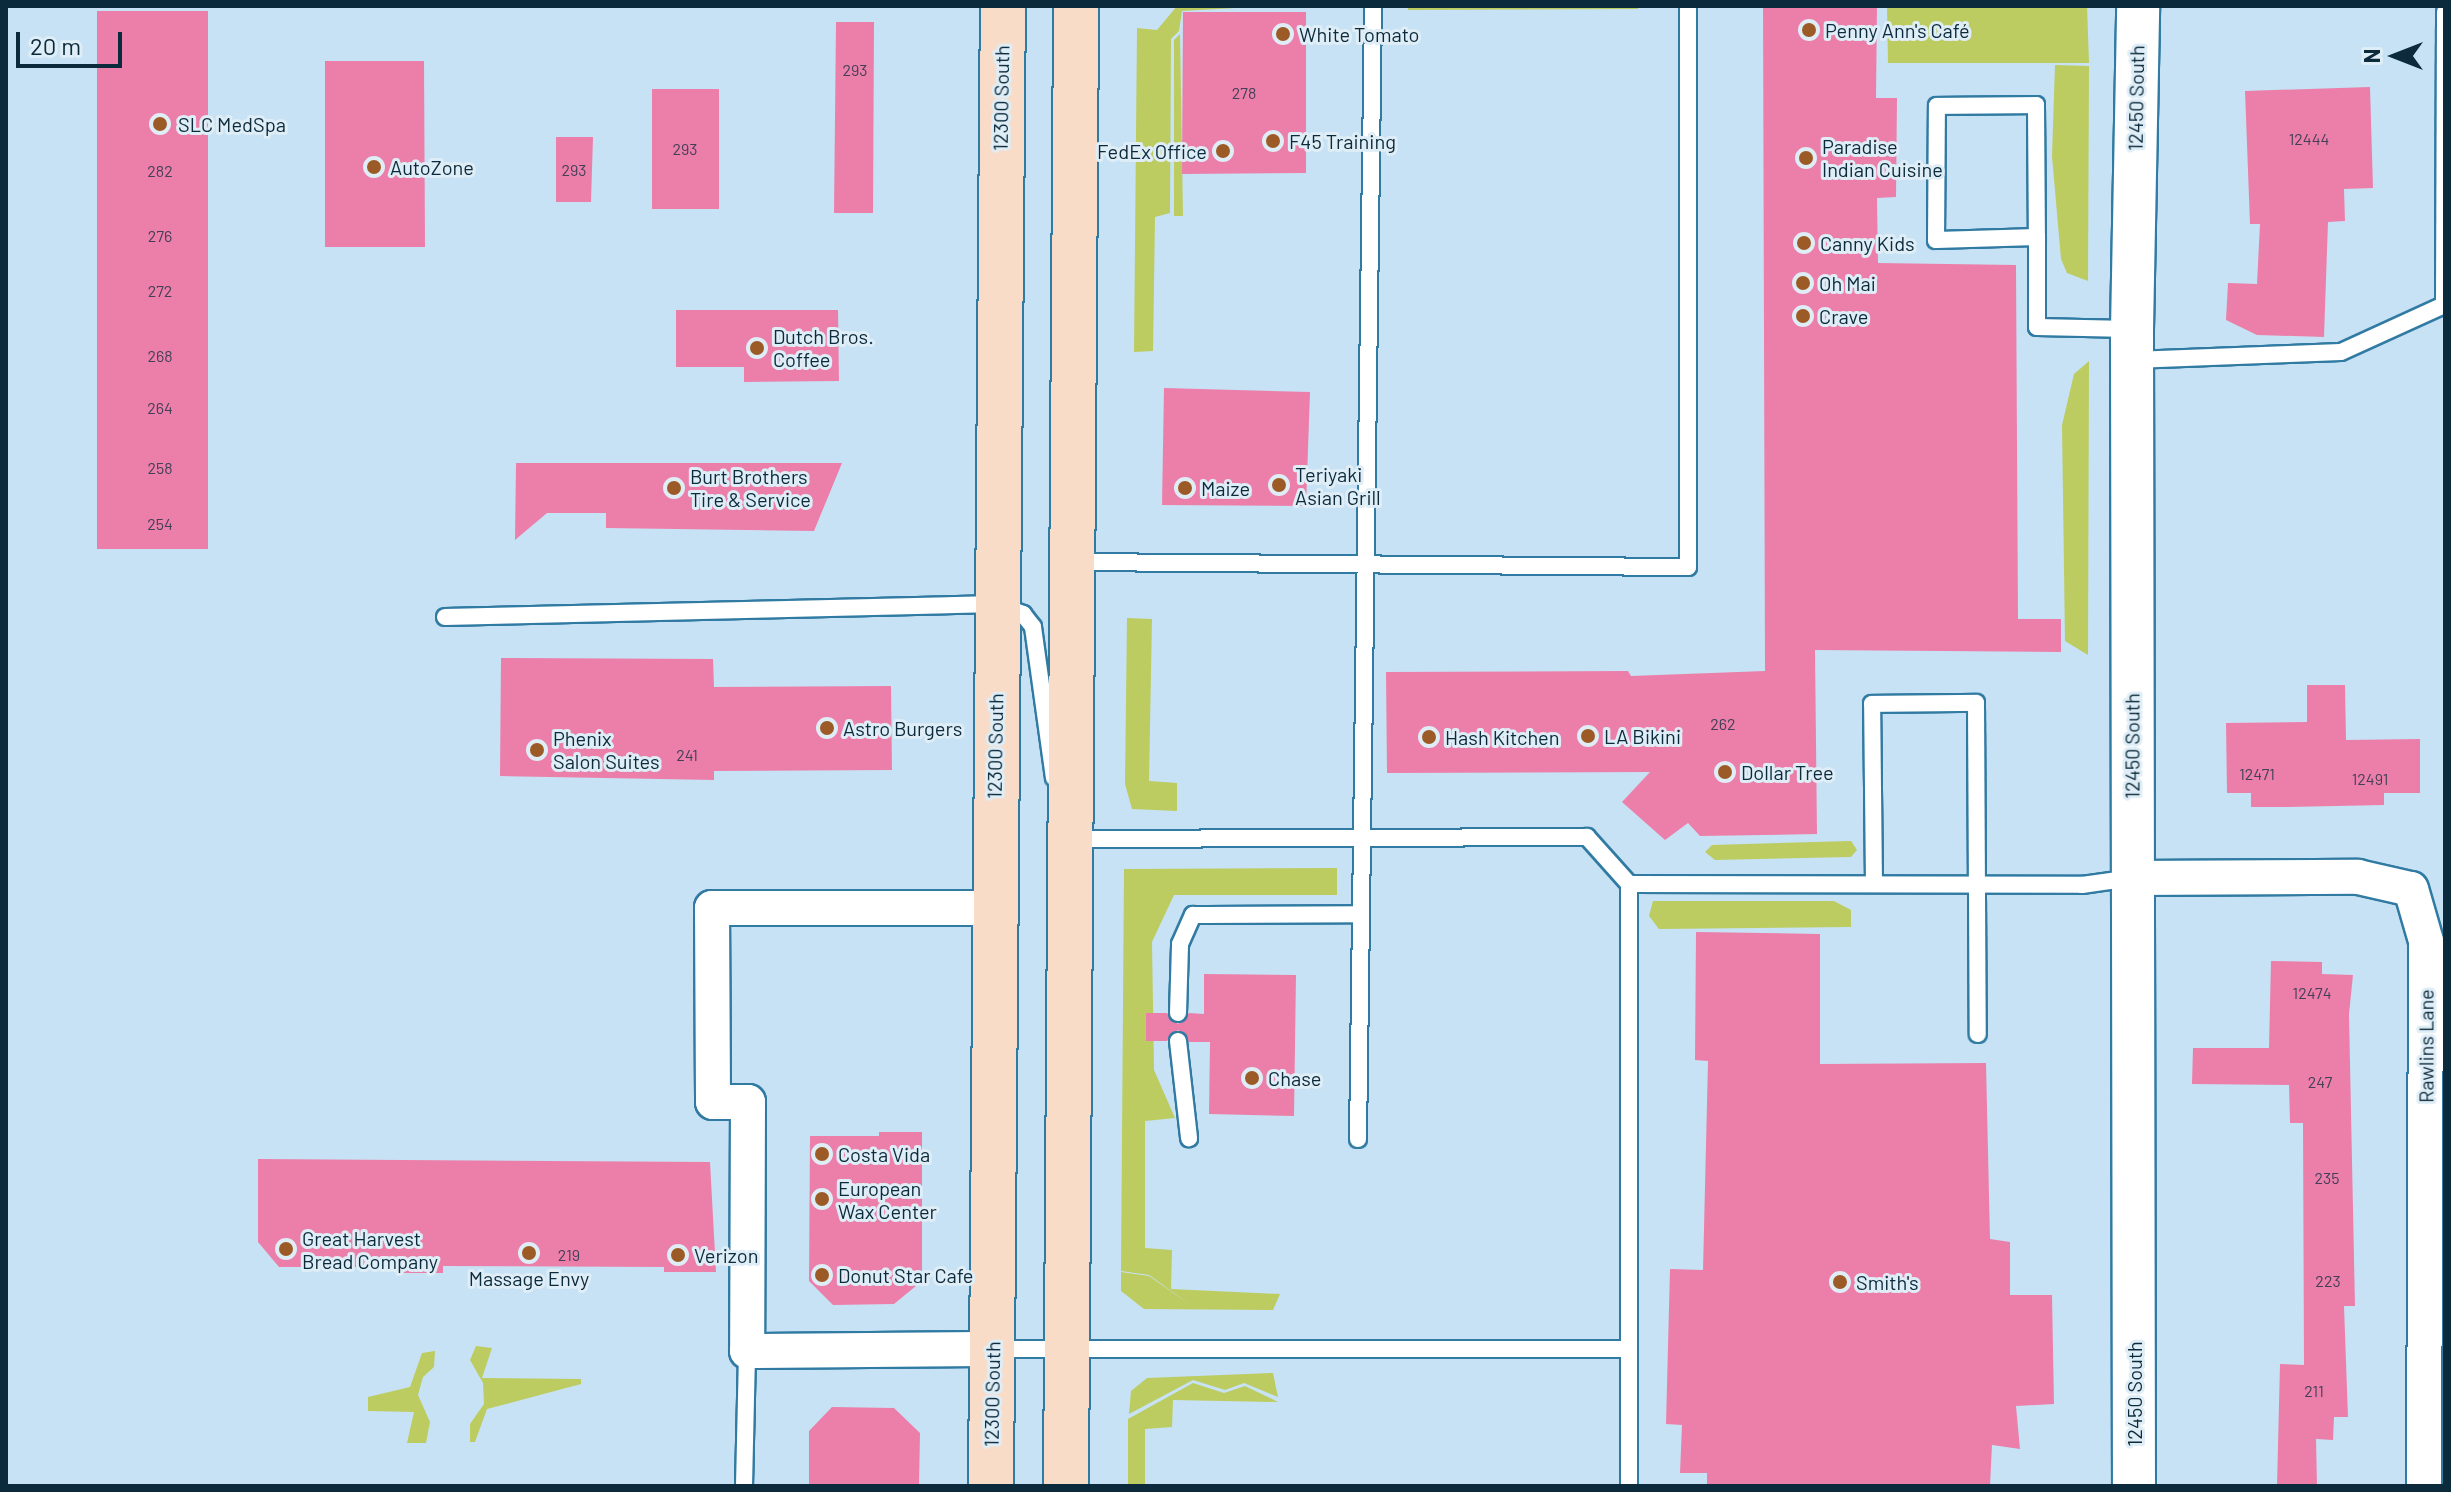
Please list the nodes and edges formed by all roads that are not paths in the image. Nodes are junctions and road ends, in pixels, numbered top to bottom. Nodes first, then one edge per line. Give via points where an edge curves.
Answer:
1 (1003, 6) edge
2 (1076, 6) edge
3 (1373, 6) edge
4 (1688, 6) edge
5 (2138, 6) edge
6 (2445, 12) edge
7 (2037, 237) junction
8 (2132, 344) junction
9 (1070, 562) junction
10 (1364, 566) junction
11 (996, 604) junction
12 (445, 617) dead end
13 (1069, 839) junction
14 (1360, 840) junction
15 (2133, 878) junction
16 (1629, 884) junction
17 (1874, 884) junction
18 (1977, 885) junction
19 (993, 908) junction
20 (1359, 914) junction
21 (1178, 1013) dead end
22 (1978, 1034) dead end
23 (1178, 1041) dead end
24 (1189, 1138) dead end
25 (1358, 1139) dead end
26 (1066, 1348) junction
27 (993, 1349) junction
28 (1628, 1349) junction
29 (747, 1351) junction
30 (744, 1486) edge
31 (991, 1486) edge
32 (1066, 1486) edge
33 (1629, 1486) edge
34 (2134, 1486) edge
35 (2424, 1486) edge

1 - 11 main road, 12300 South
2 - 9 main road
3 - 10 lane
4 - 10 lane via 1688,567
5 - 8 street, 12450 South
6 - 8 lane via 2444,305 2341,352
7 - 7 lane via 2036,105 1937,106 1936,240
7 - 8 lane via 2037,327
8 - 15 street, 12450 South
9 - 10 lane
9 - 13 main road
10 - 14 lane
11 - 12 lane
11 - 13 lane via 1023,614 1033,627 1047,752
11 - 19 main road, 12300 South
13 - 14 lane
13 - 26 main road
14 - 16 lane via 1587,837
14 - 20 lane
15 - 18 lane via 2082,885
15 - 34 street, 12450 South
15 - 35 street, Rawlins Lane via 2358,877 2411,889 2426,941
16 - 17 lane
16 - 28 lane
17 - 18 lane
17 - 18 lane via 1872,704 1976,703
18 - 22 lane
19 - 27 main road, 12300 South
19 - 29 street via 712,908 713,1102 748,1102
20 - 21 lane via 1193,915 1180,944
20 - 25 lane
23 - 24 lane
26 - 27 lane
26 - 28 lane
26 - 32 main road
27 - 29 street
27 - 31 main road, 12300 South
28 - 33 lane
29 - 30 lane

